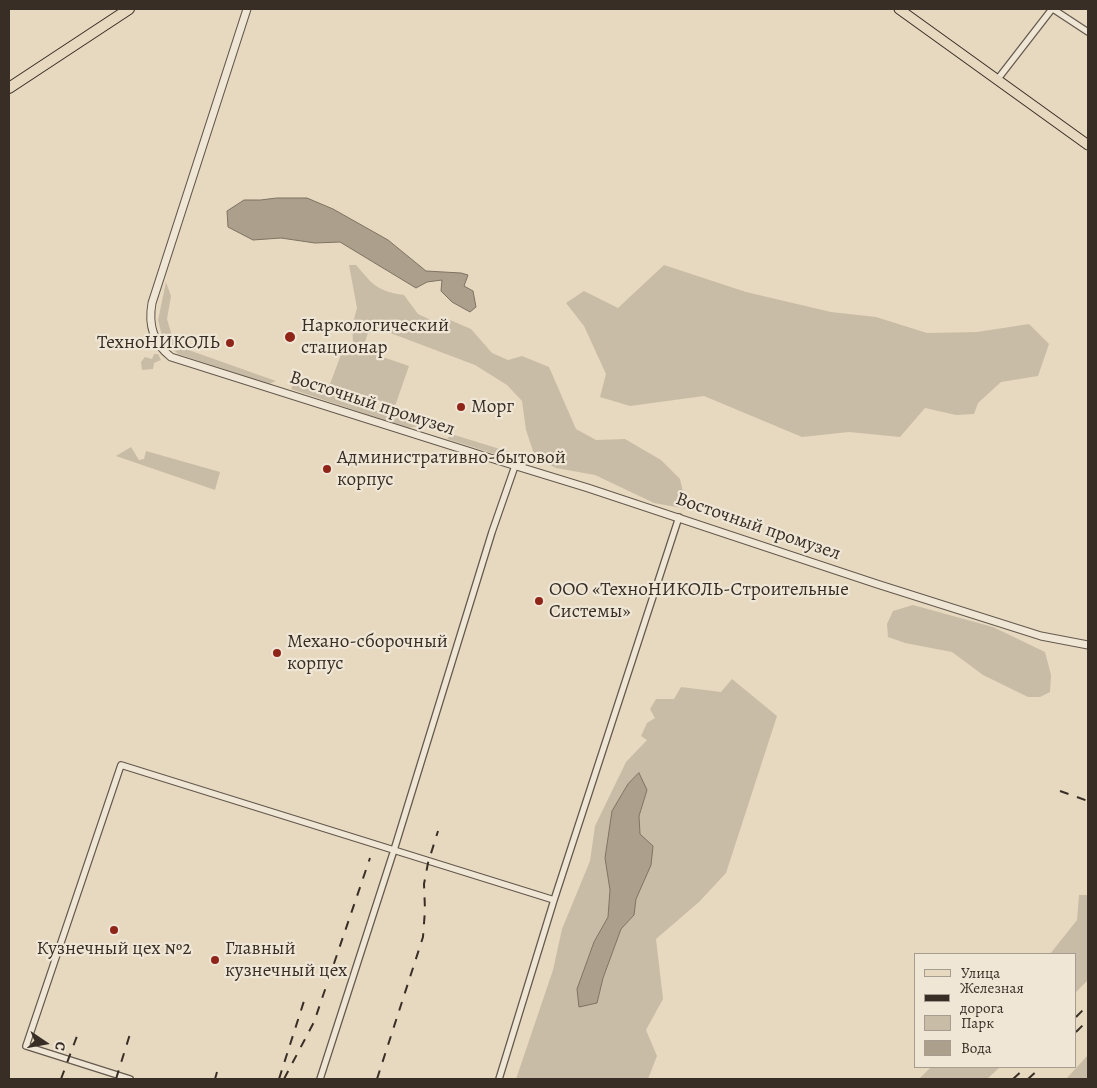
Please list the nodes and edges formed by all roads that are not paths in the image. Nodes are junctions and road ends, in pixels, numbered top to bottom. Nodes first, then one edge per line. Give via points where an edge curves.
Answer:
1 (129, 9) edge
2 (247, 9) edge
3 (899, 9) edge
4 (1052, 9) edge
5 (1088, 32) edge
6 (997, 80) junction
7 (9, 88) edge
8 (1088, 145) edge
9 (515, 466) junction
10 (680, 517) junction
11 (1088, 645) edge
12 (394, 850) junction
13 (554, 900) junction
14 (130, 1079) edge
15 (320, 1079) edge
16 (499, 1079) edge

1 - 7 highway
2 - 9 street, Восточный промузел via 154,297 150,313 157,343 171,357
3 - 6 main road
4 - 5 street
4 - 6 street
6 - 8 main road
9 - 10 street, Восточный промузел
9 - 12 street
10 - 11 street, Восточный промузел via 1041,636
10 - 13 street
12 - 13 street
12 - 14 street via 120,765 26,1046
12 - 15 street
13 - 16 street

